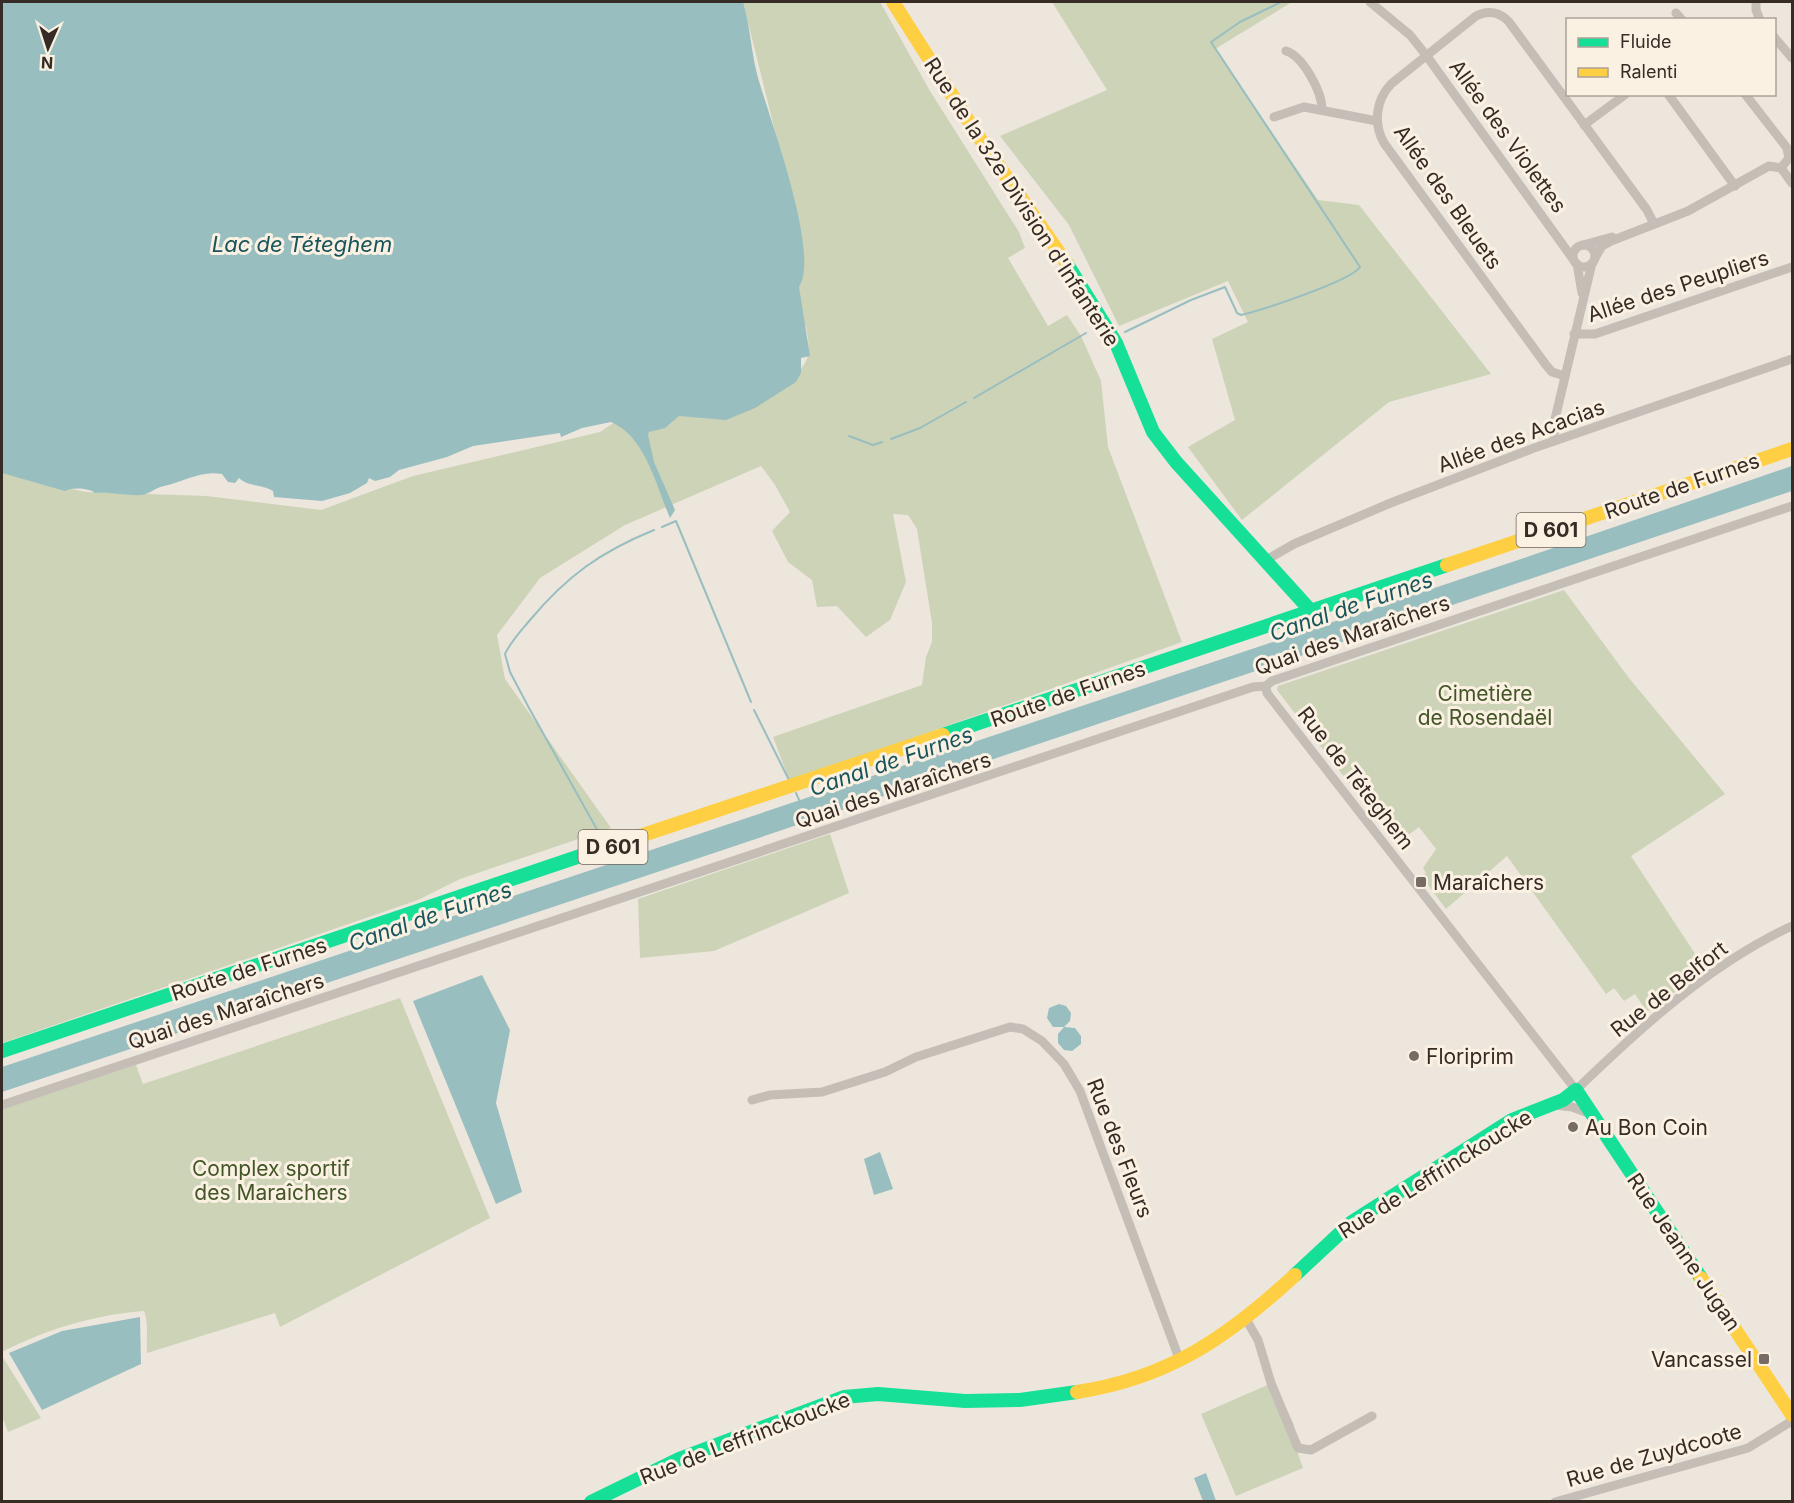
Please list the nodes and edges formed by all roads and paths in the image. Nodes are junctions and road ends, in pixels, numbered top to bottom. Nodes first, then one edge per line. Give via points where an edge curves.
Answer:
1 (895, 2) edge
2 (1370, 2) edge
3 (1756, 2) edge
4 (1759, 18) edge
5 (1776, 39) edge
6 (1286, 51) dead end
7 (1426, 55) junction
8 (1792, 58) edge
9 (1623, 96) edge
10 (1669, 96) edge
11 (1747, 96) edge
12 (1322, 109) junction
13 (1274, 117) dead end
14 (1377, 121) junction
15 (1584, 125) junction
16 (1792, 136) edge
17 (1783, 142) junction
18 (1781, 168) junction
19 (1792, 183) edge
20 (1734, 186) junction
21 (1654, 224) junction
22 (1623, 235) junction
23 (1562, 239) junction
24 (1581, 246) junction
25 (1593, 260) junction
26 (1575, 261) junction
27 (1792, 267) edge
28 (1581, 307) junction
29 (1574, 334) junction
30 (1792, 359) edge
31 (1564, 376) junction
32 (1554, 441) junction
33 (1792, 449) edge
34 (1792, 506) edge
35 (1266, 560) junction
36 (1311, 611) junction
37 (1266, 686) junction
38 (1792, 926) edge
39 (2, 1051) edge
40 (1576, 1090) junction
41 (752, 1100) dead end
42 (2, 1105) edge
43 (1547, 1105) junction
44 (1593, 1115) junction
45 (1246, 1319) junction
46 (1180, 1361) junction
47 (1792, 1415) edge
48 (1372, 1416) dead end
49 (1792, 1421) edge
50 (591, 1502) edge
51 (1555, 1502) edge

1 - 35 main road, Rue de la 32e Division d'Infanterie via 978,135 1102,317 1153,432
2 - 7 street, Allée des Violettes via 1410,34
3 - 4 street
5 - 8 street
6 - 12 street via 1299,59
7 - 14 street, Allée des Bleuets via 1386,89 1379,102
7 - 15 street, Allée des Bleuets via 1479,14 1501,15
7 - 23 street, Allée des Violettes
9 - 15 street
10 - 20 street
11 - 17 street
12 - 13 street via 1297,108
12 - 14 street
14 - 31 street, Allée des Bleuets via 1388,149 1546,365
15 - 21 street, Allée des Bleuets
16 - 17 street
17 - 18 street via 1789,155
18 - 19 street
18 - 20 street via 1769,166
20 - 21 street
21 - 22 street
22 - 24 street
22 - 25 street via 1604,244
23 - 24 street, Allée des Violettes via 1569,245
23 - 26 street, Allée des Violettes
24 - 25 street via 1592,249
24 - 26 street via 1574,252
25 - 26 street via 1585,267
25 - 28 street
26 - 28 street via 1582,282
27 - 29 street, Allée des Peupliers via 1595,334
28 - 29 street
29 - 31 street
30 - 32 street, Allée des Acacias
31 - 32 street
32 - 35 street, Allée des Acacias via 1394,502 1294,544
33 - 36 main road, Route de Furnes / D 601
34 - 37 street, Quai des Maraîchers
35 - 36 main road, Rue de la 32e Division d'Infanterie
36 - 39 main road, Route de Furnes / D 601
37 - 40 street, Rue de Téteghem via 1267,693
37 - 42 street, Quai des Maraîchers via 1256,686
38 - 40 street, Rue de Belfort via 1702,982 1647,1025
40 - 43 main road, Rue de Leffrinckoucke
40 - 44 main road, Rue Jeanne Jugan
41 - 46 street, Rue des Fleurs via 822,1092 1006,1028 1032,1033 1056,1054 1080,1091
43 - 44 street, Rue de Leffrinckoucke via 1568,1106
43 - 45 main road, Rue de Leffrinckoucke via 1505,1124 1352,1222
44 - 47 main road, Rue Jeanne Jugan
45 - 46 main road, Rue de Leffrinckoucke
45 - 48 street via 1258,1340 1298,1448 1311,1450
46 - 50 main road, Rue de Leffrinckoucke via 1124,1384 1029,1400 965,1401 878,1394 844,1397 679,1459
49 - 51 street, Rue de Zuydcoote via 1748,1448

